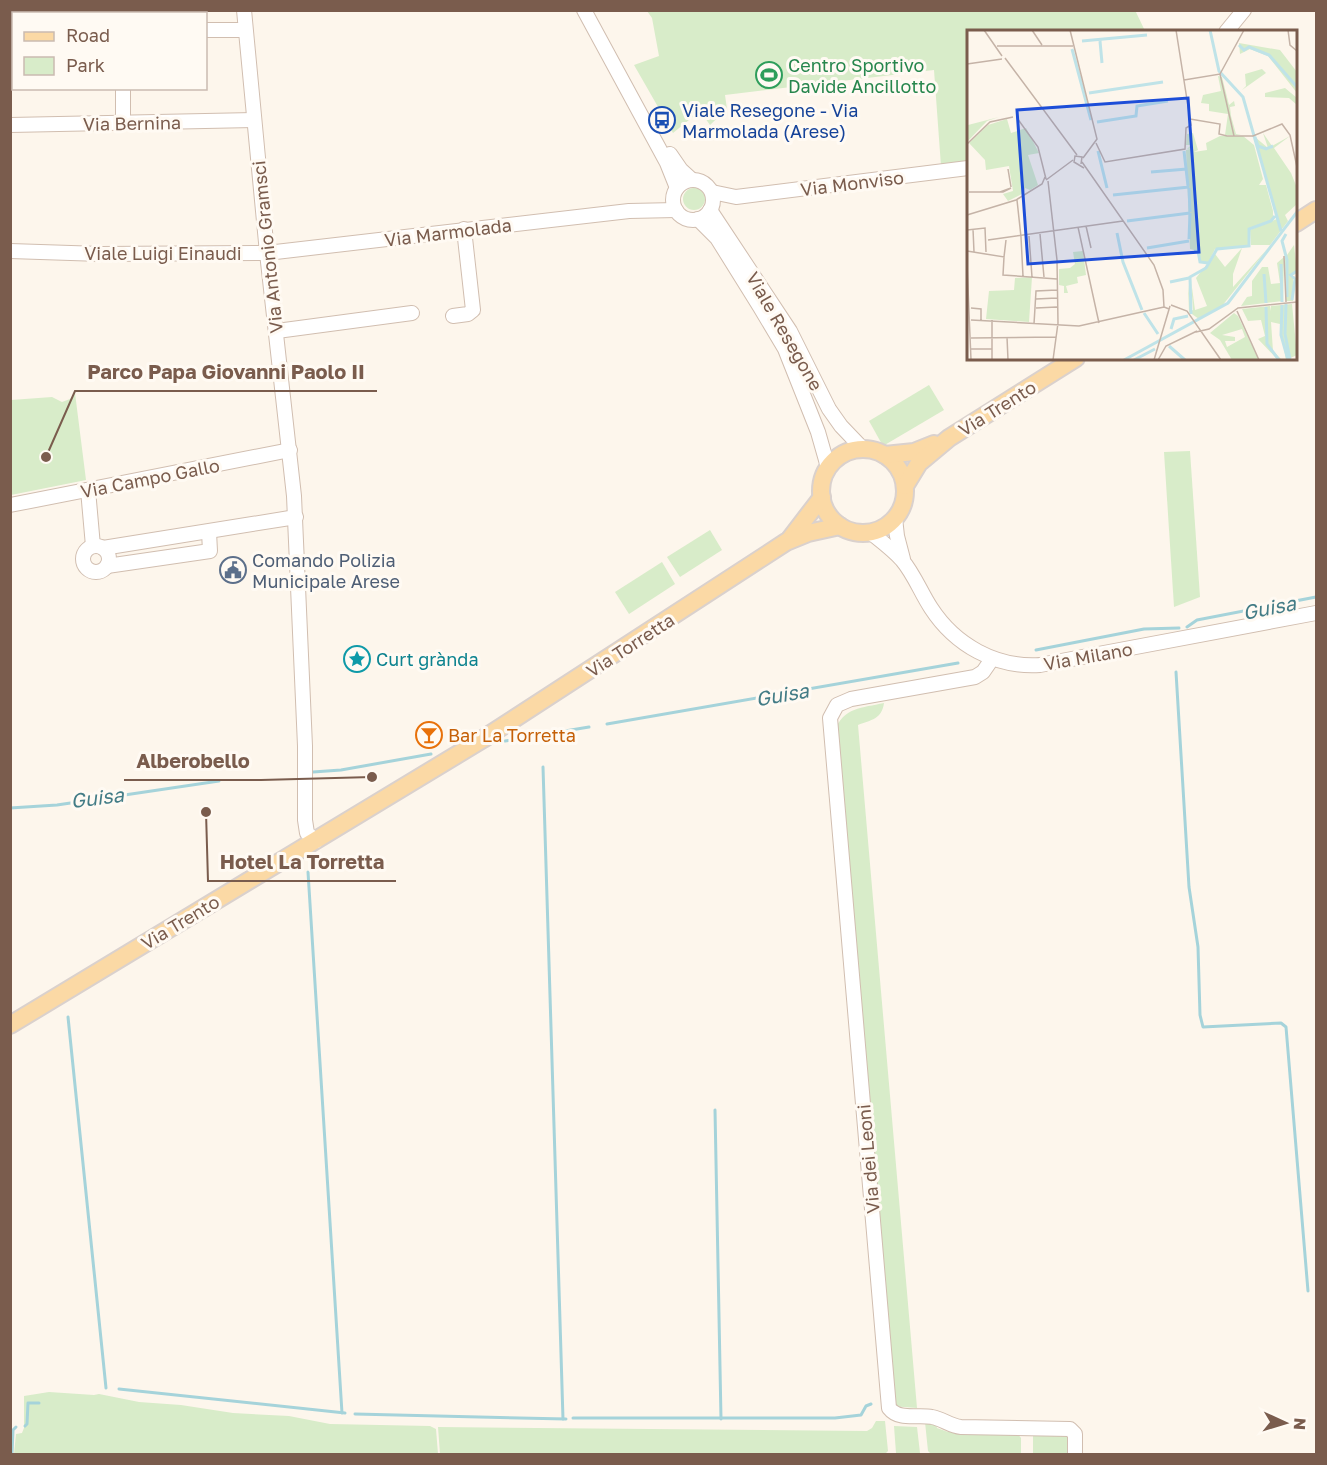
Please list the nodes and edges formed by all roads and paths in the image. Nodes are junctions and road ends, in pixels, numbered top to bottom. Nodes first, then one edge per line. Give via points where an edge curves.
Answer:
1 (244, 10) edge
2 (584, 10) edge
3 (592, 10) edge
4 (1244, 10) edge
5 (207, 30) edge
6 (245, 30) junction
7 (1228, 30) edge
8 (123, 90) edge
9 (254, 120) junction
10 (123, 123) junction
11 (10, 125) edge
12 (967, 168) edge
13 (692, 180) junction
14 (712, 192) junction
15 (736, 197) junction
16 (676, 198) junction
17 (711, 209) junction
18 (1317, 210) edge
19 (698, 219) junction
20 (1297, 222) edge
21 (464, 230) junction
22 (10, 249) edge
23 (267, 253) junction
24 (412, 313) dead end
25 (453, 316) dead end
26 (277, 331) junction
27 (1073, 360) edge
28 (863, 449) junction
29 (290, 450) junction
30 (928, 450) junction
31 (885, 455) junction
32 (828, 468) junction
33 (905, 486) junction
34 (88, 490) junction
35 (822, 497) junction
36 (10, 505) edge
37 (296, 517) junction
38 (895, 518) junction
39 (840, 526) junction
40 (209, 532) junction
41 (871, 533) junction
42 (786, 542) junction
43 (98, 547) junction
44 (903, 561) junction
45 (107, 566) junction
46 (1317, 613) edge
47 (992, 659) junction
48 (472, 745) joint
49 (316, 841) junction
50 (10, 1025) edge
51 (1075, 1455) edge

1 - 6 street, Via Antonio Gramsci
2 - 16 street via 667,163
3 - 13 street via 667,148
4 - 7 street
5 - 6 street
6 - 9 street, Via Antonio Gramsci
8 - 10 street
9 - 10 street, Via Bernina
9 - 23 street, Via Antonio Gramsci
10 - 11 street, Via Bernina
12 - 15 street, Via Monviso
13 - 14 street
13 - 16 street via 685,182
14 - 15 street, Via Monviso
14 - 17 street
15 - 17 street, Via Monviso
16 - 19 street via 685,218
16 - 21 street, Via Marmolada via 629,211
17 - 19 street
17 - 28 street, Viale Resegone via 790,331 830,409
18 - 20 main road
19 - 32 street, Viale Resegone via 717,238 785,349
21 - 23 street, Via Marmolada
21 - 25 street via 473,310
22 - 23 street, Viale Luigi Einaudi via 60,253
23 - 26 street, Via Antonio Gramsci
24 - 26 street
26 - 29 street, Via Antonio Gramsci
27 - 30 main road, Via Trento
28 - 31 main road
28 - 32 main road via 843,454
29 - 34 street, Via Campo Gallo
29 - 37 street, Via Antonio Gramsci
30 - 31 main road
30 - 33 main road
31 - 33 main road via 899,469
32 - 35 main road
33 - 38 main road via 903,503
34 - 36 street, Via Campo Gallo
34 - 43 street
35 - 39 main road via 827,514
35 - 42 main road, Via Torretta
37 - 40 street
37 - 49 street, Via Antonio Gramsci via 306,806 315,826
38 - 41 main road via 885,528
38 - 44 street
39 - 41 main road via 855,533
39 - 42 main road, Via Torretta
40 - 43 street
40 - 45 street via 210,551
41 - 44 street
42 - 48 main road, Via Torretta
43 - 45 street via 108,554
43 - 45 street via 84,553 85,566 96,572
44 - 47 street, Via Milano via 945,626
46 - 47 street, Via Milano via 1040,665
47 - 51 street, Via dei Leoni via 975,677 851,699 834,708 830,718 890,1408 898,1415 933,1417 961,1427 1070,1429 1075,1434
48 - 49 main road, Via Trento
49 - 50 main road, Via Trento

